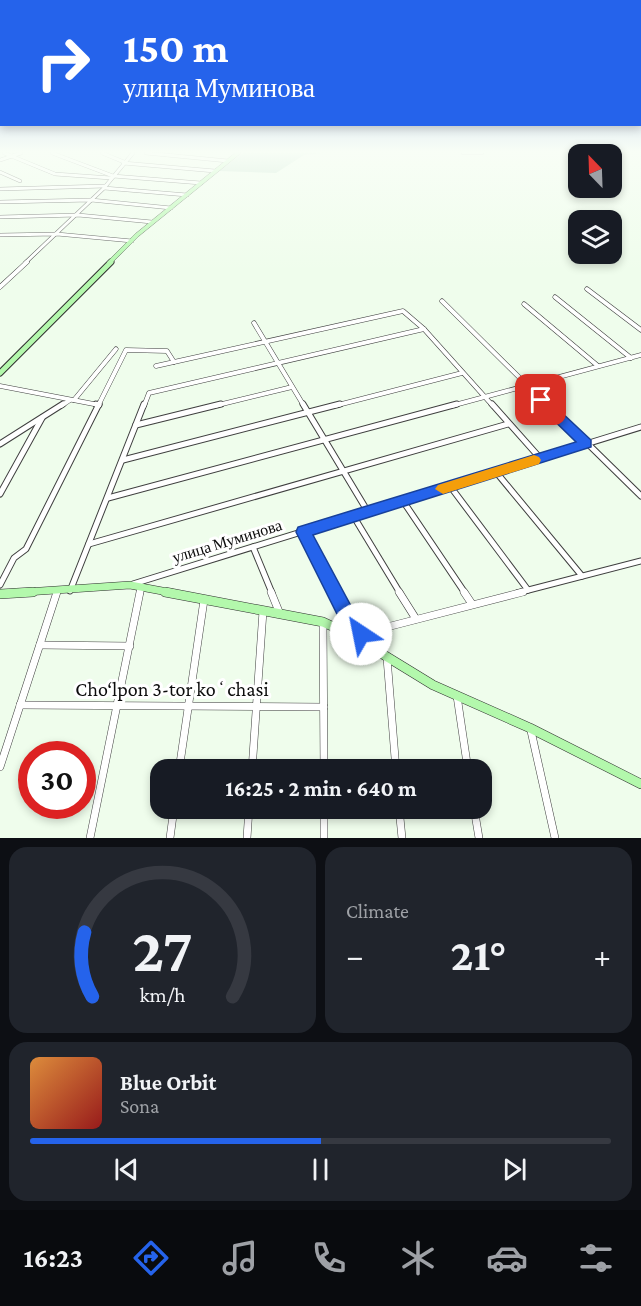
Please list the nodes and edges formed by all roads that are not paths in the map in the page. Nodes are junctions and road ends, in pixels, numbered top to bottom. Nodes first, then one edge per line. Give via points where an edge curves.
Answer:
1 (100, 192) edge
2 (157, 192) edge
3 (190, 192) edge
4 (187, 195) junction
5 (91, 200) junction
6 (0, 202) edge
7 (171, 208) junction
8 (75, 215) junction
9 (0, 217) edge
10 (152, 222) junction
11 (57, 234) junction
12 (0, 235) edge
13 (132, 241) junction
14 (0, 287) edge
15 (587, 289) dead end
16 (555, 297) dead end
17 (442, 302) dead end
18 (524, 304) dead end
19 (254, 324) dead end
20 (424, 329) junction
21 (641, 330) edge
22 (264, 341) junction
23 (116, 349) dead end
24 (641, 355) edge
25 (631, 358) junction
26 (174, 362) junction
27 (278, 363) junction
28 (156, 366) dead end
29 (598, 366) junction
30 (462, 373) junction
31 (0, 374) edge
32 (526, 385) junction
33 (0, 386) edge
34 (292, 387) junction
35 (484, 397) junction
36 (72, 400) junction
37 (99, 405) junction
38 (307, 413) junction
39 (42, 418) junction
40 (136, 424) junction
41 (508, 424) junction
42 (641, 427) edge
43 (325, 440) junction
44 (586, 443) junction
45 (0, 444) edge
46 (540, 458) junction
47 (123, 460) junction
48 (344, 471) junction
49 (496, 472) junction
50 (450, 486) junction
51 (0, 494) edge
52 (641, 496) edge
53 (108, 498) junction
54 (403, 501) junction
55 (368, 512) junction
56 (354, 516) junction
57 (304, 532) junction
58 (89, 543) junction
59 (253, 547) junction
60 (641, 561) edge
61 (582, 576) junction
62 (0, 585) edge
63 (130, 585) junction
64 (141, 586) junction
65 (528, 590) junction
66 (70, 591) junction
67 (57, 592) junction
68 (0, 594) edge
69 (205, 598) junction
70 (472, 604) junction
71 (263, 611) junction
72 (280, 614) junction
73 (416, 619) junction
74 (323, 622) junction
75 (357, 635) junction
76 (40, 645) junction
77 (130, 646) junction
78 (386, 655) junction
79 (457, 696) junction
80 (20, 705) junction
81 (118, 705) junction
82 (189, 705) junction
83 (257, 706) junction
84 (324, 707) junction
85 (530, 728) junction
86 (182, 759) edge
87 (253, 759) edge
88 (324, 759) edge
89 (395, 759) edge
90 (466, 759) edge
91 (0, 767) edge
92 (641, 784) edge
93 (173, 819) edge
94 (248, 819) edge
95 (324, 819) edge
96 (400, 819) edge
97 (476, 819) edge
98 (90, 838) edge
99 (170, 838) edge
100 (247, 838) edge
101 (324, 838) edge
102 (402, 838) edge
103 (479, 838) edge
104 (555, 838) edge

1 - 5 street
2 - 4 street
3 - 4 street
4 - 7 street
5 - 6 street
5 - 7 street
5 - 8 street
7 - 10 street
8 - 9 street
8 - 10 street
8 - 11 street
10 - 13 street
11 - 12 street
11 - 13 street
11 - 14 street
13 - 31 street
15 - 21 street
16 - 25 street
17 - 32 street
18 - 29 street
19 - 22 street
20 - 22 street via 403,311
20 - 27 street
20 - 30 street
22 - 26 street
22 - 27 street
23 - 36 street
24 - 25 street
25 - 29 street
26 - 28 street
26 - 37 street via 167,351 126,350
27 - 34 street
27 - 40 street via 149,393
29 - 32 street
30 - 35 street
30 - 38 street
32 - 35 street
32 - 44 street
33 - 36 street
34 - 38 street
34 - 40 street
35 - 41 street
35 - 43 street
36 - 37 street
36 - 39 street
37 - 62 street via 26,549 14,558
38 - 43 street
38 - 47 street
39 - 45 street
39 - 51 street
40 - 47 street
41 - 46 street
41 - 48 street
42 - 44 street, улица Муминова
43 - 48 street
43 - 53 street
44 - 46 street, улица Муминова
44 - 52 street
46 - 49 street, улица Муминова
47 - 53 street
48 - 55 street
48 - 58 street
49 - 50 street, улица Муминова
49 - 61 street
50 - 54 street, улица Муминова
50 - 65 street
53 - 58 street
54 - 55 street, улица Муминова
54 - 70 street
55 - 56 street, улица Муминова
56 - 57 street, улица Муминова
56 - 73 street
57 - 59 street, улица Муминова
57 - 75 street
58 - 66 street
59 - 63 street, улица Муминова
59 - 72 street
60 - 61 street
61 - 65 street
63 - 64 street
63 - 66 street
64 - 69 street
64 - 77 street
65 - 70 street
66 - 67 street
67 - 68 street
67 - 76 street
69 - 71 street
69 - 82 street
70 - 73 street
71 - 72 street
71 - 83 street
72 - 74 street
73 - 75 street
74 - 75 street
74 - 84 street
75 - 78 street
76 - 77 street
76 - 80 street
77 - 81 street
78 - 79 street
78 - 89 street
79 - 85 street
79 - 90 street
80 - 81 street, Cho‘lpon 3-tor koʻchasi
80 - 91 street
81 - 82 street, Cho‘lpon 3-tor koʻchasi
81 - 98 street
82 - 83 street, Cho‘lpon 3-tor koʻchasi
82 - 86 street
83 - 84 street, Cho‘lpon 3-tor koʻchasi
83 - 87 street
84 - 88 street
85 - 92 street
85 - 104 street
93 - 99 street
94 - 100 street
95 - 101 street
96 - 102 street
97 - 103 street

